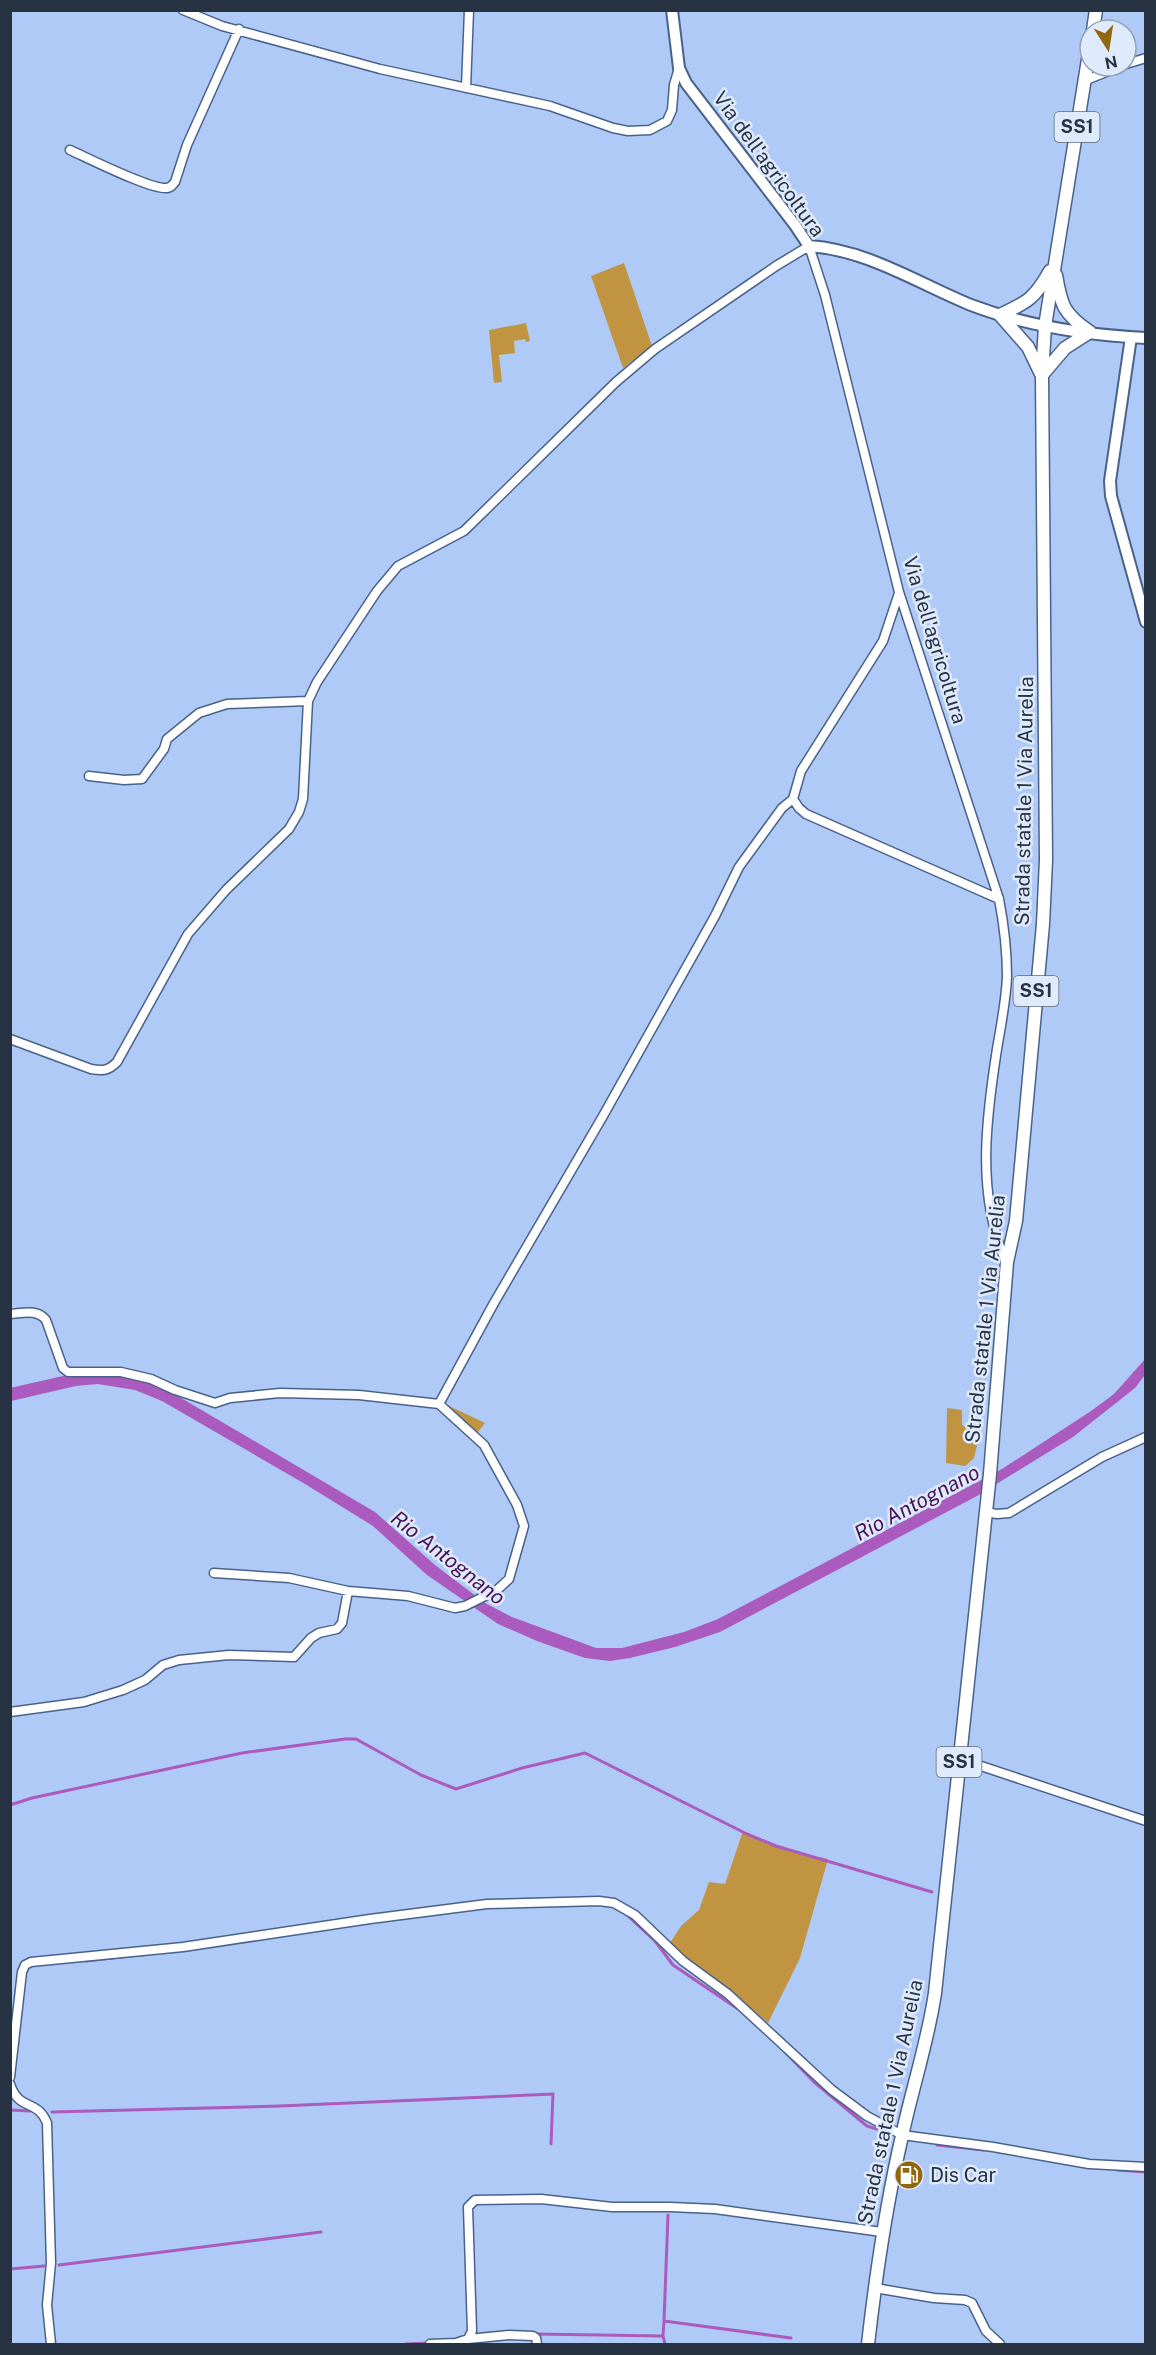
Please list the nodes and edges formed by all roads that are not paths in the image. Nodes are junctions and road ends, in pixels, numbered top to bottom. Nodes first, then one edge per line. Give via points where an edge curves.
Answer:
1 (183, 10) edge
2 (469, 10) edge
3 (672, 10) edge
4 (239, 29) junction
5 (679, 68) junction
6 (1085, 78) edge
7 (1091, 78) edge
8 (1084, 81) junction
9 (466, 88) junction
10 (70, 150) dead end
11 (809, 246) junction
12 (1054, 265) junction
13 (1000, 315) junction
14 (1045, 326) junction
15 (1090, 332) junction
16 (1131, 337) junction
17 (1146, 338) edge
18 (1042, 375) junction
19 (899, 592) junction
20 (1146, 622) edge
21 (308, 701) junction
22 (89, 776) dead end
23 (793, 799) junction
24 (999, 899) junction
25 (10, 1039) edge
26 (1006, 1262) junction
27 (10, 1314) edge
28 (439, 1404) junction
29 (1146, 1437) edge
30 (985, 1509) junction
31 (214, 1573) dead end
32 (348, 1591) junction
33 (10, 1712) edge
34 (960, 1758) junction
35 (1146, 1821) edge
36 (10, 2077) edge
37 (10, 2084) edge
38 (902, 2135) junction
39 (1146, 2168) edge
40 (882, 2232) junction
41 (875, 2288) junction
42 (468, 2339) junction
43 (51, 2344) edge
44 (430, 2344) edge
45 (537, 2344) edge
46 (868, 2344) edge
47 (1000, 2344) edge

1 - 4 street
2 - 9 street
3 - 5 street
4 - 9 street via 380,69
4 - 10 street via 171,186 142,182
5 - 9 street via 671,116 650,130 613,128 550,106
5 - 11 street, Via dell'agricoltura via 686,83
6 - 8 main road, SS1
7 - 8 street
8 - 12 main road, SS1
11 - 13 street via 889,266
11 - 19 street, Via dell'agricoltura via 825,295
11 - 21 street via 655,349 616,382 464,531 398,566 377,591
12 - 13 main road via 1038,292
12 - 14 main road, SS1
12 - 15 main road via 1064,308
13 - 14 street
13 - 18 main road via 1028,347
14 - 15 street
14 - 18 main road, SS1
15 - 16 street
15 - 18 main road via 1065,348
16 - 17 street
16 - 20 street via 1110,481
18 - 26 main road, Strada statale 1 Via Aurelia / SS1 via 1046,860 1016,1221
19 - 23 street via 883,641 801,771
19 - 24 street, Via dell'agricoltura
21 - 22 street via 262,701 211,708 167,739 142,779
21 - 25 street via 305,783 299,812 290,829 226,890 189,934 117,1062 105,1071 91,1069
23 - 24 street via 807,814
23 - 28 street via 782,808 739,867
24 - 26 street, Via dell'agricoltura via 1007,978 986,1130 989,1199
26 - 30 main road, Strada statale 1 Via Aurelia / SS1
27 - 28 street via 42,1315 68,1372 121,1372 151,1378 208,1402 280,1393 359,1395
28 - 32 street via 484,1445 517,1505 525,1526 509,1579 486,1596 455,1608 408,1596
29 - 30 street via 1102,1457 1009,1513
30 - 34 main road, Strada statale 1 Via Aurelia / SS1
31 - 32 street via 289,1578
32 - 33 street via 342,1623 337,1629 311,1638 294,1657 229,1655 179,1660 163,1665 145,1680 104,1696
34 - 35 street
34 - 38 main road, Strada statale 1 Via Aurelia / SS1 via 931,2017
36 - 38 street via 22,1972 31,1962 183,1947 487,1904 599,1901 635,1915 839,2096
37 - 43 street via 21,2103 36,2107 47,2123 51,2253 47,2305
38 - 39 street via 1089,2164
38 - 40 main road, Strada statale 1 Via Aurelia / SS1
40 - 41 main road, Strada statale 1 Via Aurelia / SS1
40 - 42 street via 715,2209 612,2207 541,2199 475,2200 468,2207 472,2331
41 - 46 main road, Strada statale 1 Via Aurelia / SS1
41 - 47 street via 972,2303 986,2331
42 - 44 street
42 - 45 street via 533,2336

